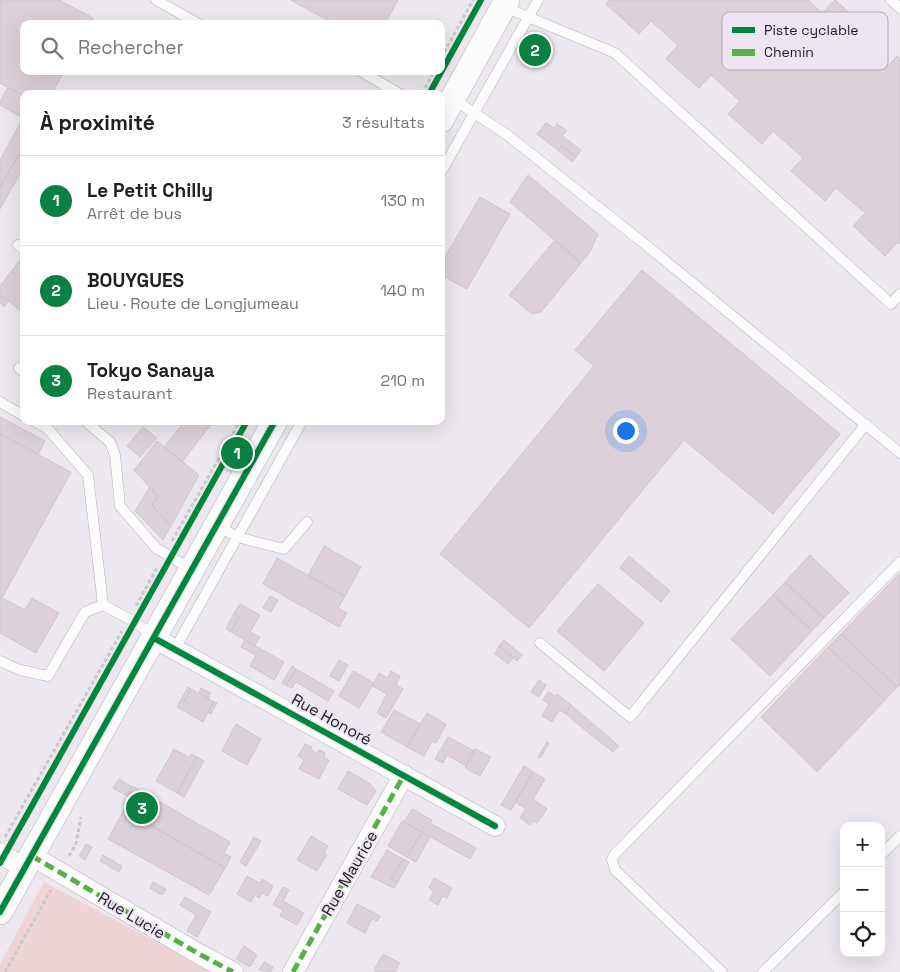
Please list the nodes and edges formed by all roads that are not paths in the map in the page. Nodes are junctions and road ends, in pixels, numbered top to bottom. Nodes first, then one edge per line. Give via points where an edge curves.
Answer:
1 (156, 0) edge
2 (538, 0) edge
3 (891, 0) edge
4 (497, 2) edge
5 (900, 8) edge
6 (528, 17) junction
7 (192, 20) edge
8 (367, 75) edge
9 (393, 90) edge
10 (445, 101) edge
11 (445, 110) edge
12 (474, 114) junction
13 (445, 165) edge
14 (900, 294) edge
15 (0, 402) edge
16 (20, 414) edge
17 (866, 424) junction
18 (41, 425) edge
19 (90, 425) edge
20 (270, 425) edge
21 (299, 425) edge
22 (900, 452) edge
23 (307, 522) dead end
24 (227, 531) junction
25 (176, 560) junction
26 (900, 562) edge
27 (103, 605) junction
28 (165, 643) junction
29 (540, 643) dead end
30 (0, 660) edge
31 (404, 774) junction
32 (495, 826) dead end
33 (900, 836) edge
34 (2, 845) edge
35 (885, 851) edge
36 (28, 862) junction
37 (840, 896) edge
38 (0, 912) edge
39 (233, 972) edge
40 (293, 972) edge
41 (722, 972) edge
42 (763, 972) edge

1 - 7 lane
2 - 6 lane
3 - 5 lane
4 - 6 lane
4 - 10 street
6 - 12 lane
6 - 14 lane via 615,53 891,304
8 - 9 lane
11 - 12 lane
12 - 13 lane
12 - 17 lane via 506,134
15 - 16 lane
17 - 22 lane
17 - 29 lane via 630,717
18 - 27 lane via 88,475
19 - 25 lane via 110,442 120,506 156,548
20 - 24 street
21 - 24 lane
23 - 24 lane via 284,549
24 - 25 street
24 - 28 lane
25 - 28 street
26 - 41 lane via 612,859 615,870
27 - 28 lane
27 - 30 lane via 85,612 48,676 20,670
28 - 31 street, Rue Honoré
28 - 36 street
31 - 32 street, Rue Honoré
31 - 40 street, Rue Maurice
33 - 35 lane
34 - 36 street, Rue Lucie
36 - 38 street
36 - 39 street, Rue Lucie via 60,872
37 - 42 lane

